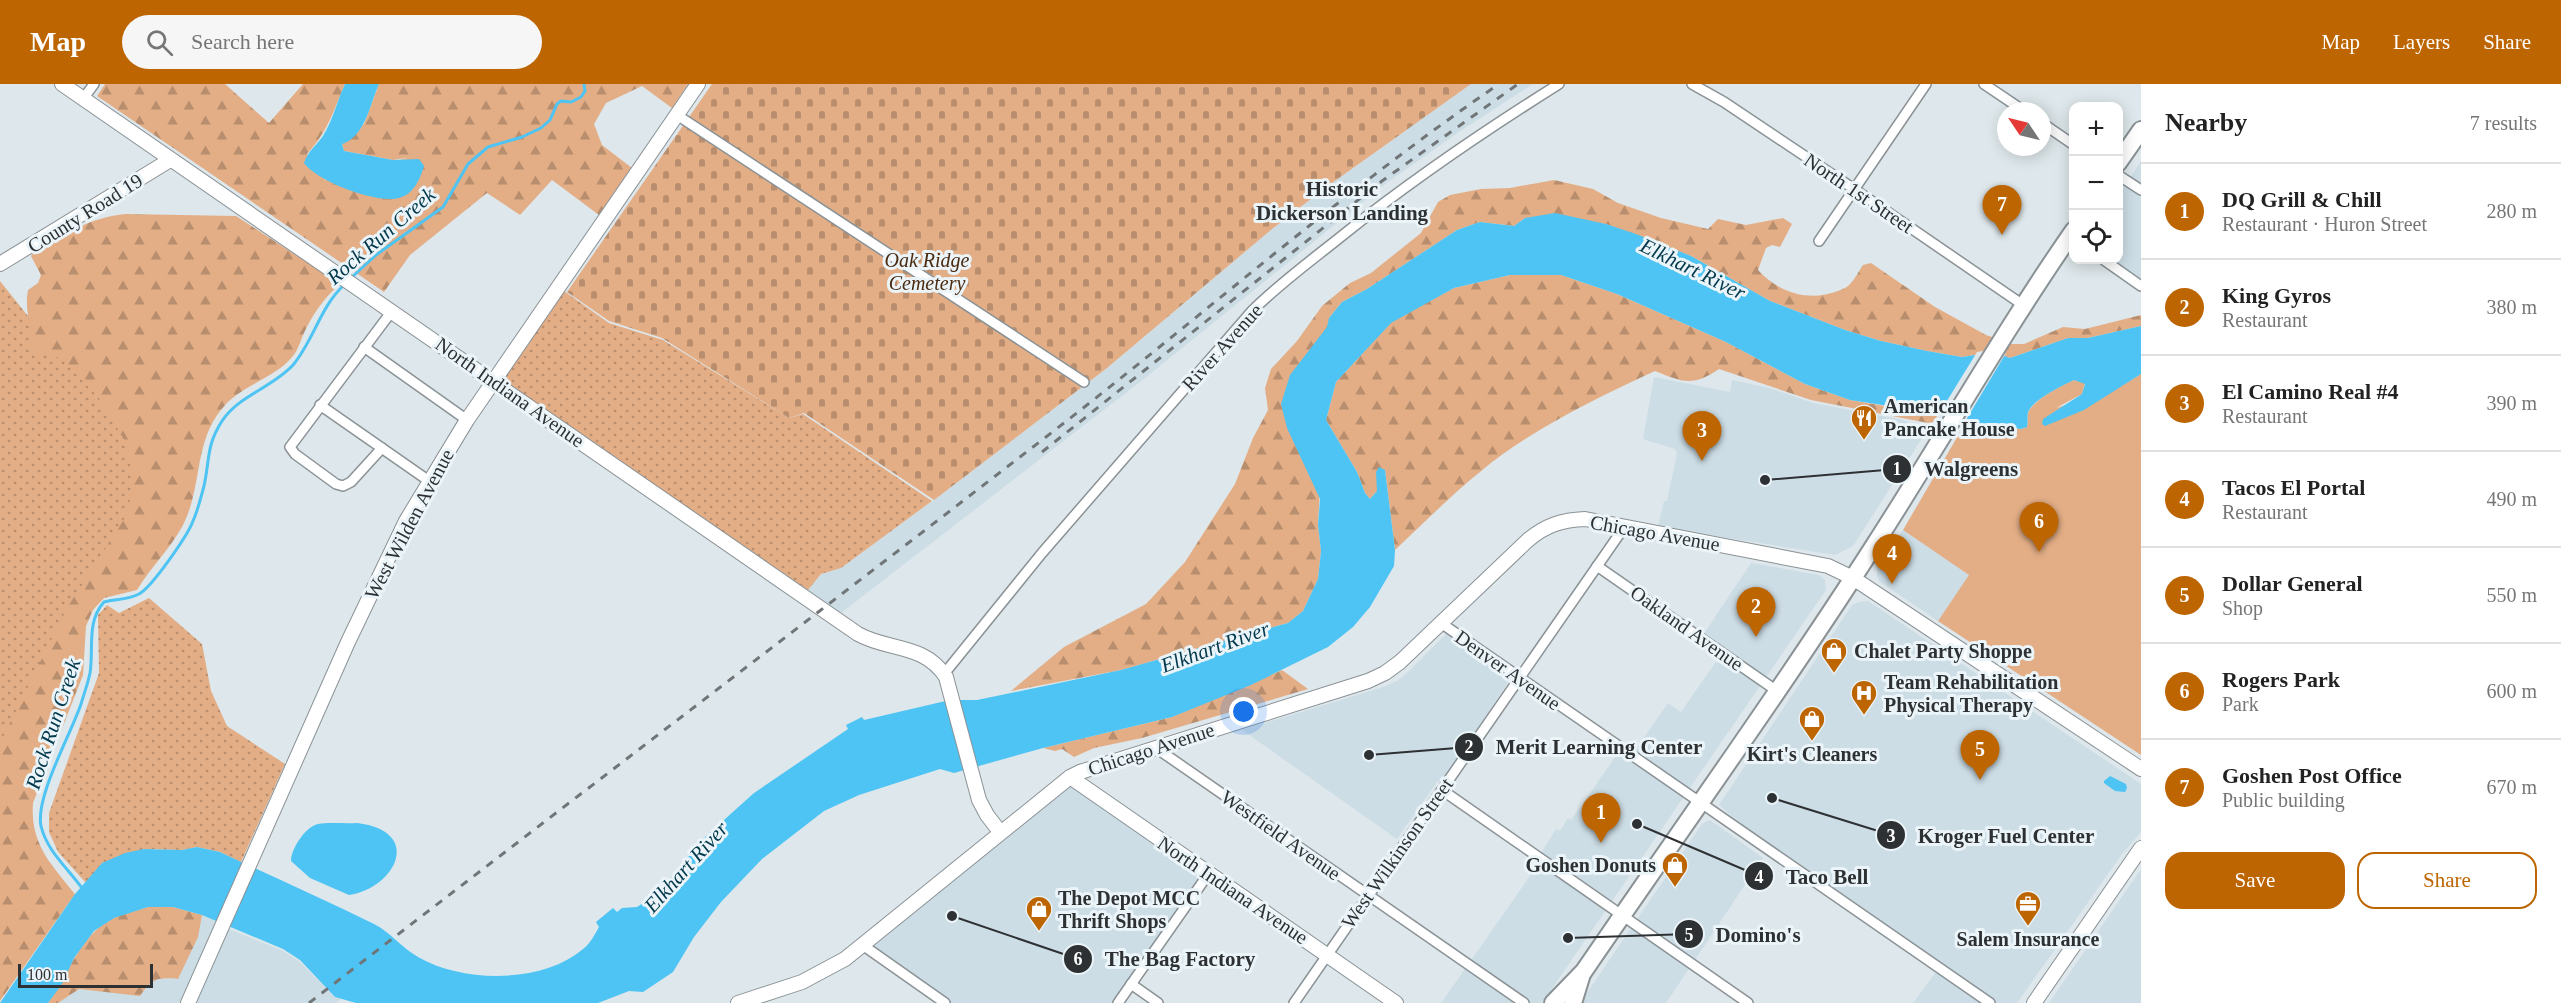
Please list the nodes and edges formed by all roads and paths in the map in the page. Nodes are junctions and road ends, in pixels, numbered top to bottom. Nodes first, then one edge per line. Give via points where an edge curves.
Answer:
1 (62, 84) edge
2 (94, 84) edge
3 (698, 84) edge
4 (1559, 84) edge
5 (1692, 84) edge
6 (1926, 84) edge
7 (1984, 84) edge
8 (83, 99) junction
9 (2011, 102) edge
10 (677, 115) junction
11 (2051, 129) edge
12 (2141, 130) edge
13 (2069, 142) edge
14 (2123, 156) edge
15 (170, 160) junction
16 (2123, 178) edge
17 (1854, 189) junction
18 (2141, 190) edge
19 (2069, 239) edge
20 (1819, 241) dead end
21 (0, 264) edge
22 (2110, 264) edge
23 (2141, 286) edge
24 (2023, 305) junction
25 (392, 310) junction
26 (364, 347) junction
27 (494, 381) junction
28 (1084, 382) dead end
29 (320, 405) junction
30 (467, 420) junction
31 (382, 448) junction
32 (429, 481) junction
33 (1625, 526) junction
34 (1597, 566) junction
35 (1853, 578) junction
36 (1441, 623) junction
37 (944, 674) junction
38 (1518, 678) junction
39 (1777, 691) junction
40 (1156, 748) junction
41 (2141, 769) edge
42 (1070, 777) junction
43 (1442, 790) junction
44 (1700, 803) junction
45 (1000, 832) junction
46 (2141, 848) edge
47 (1209, 873) junction
48 (1368, 896) junction
49 (1622, 916) junction
50 (864, 946) junction
51 (1327, 954) junction
52 (1584, 971) junction
53 (1131, 984) junction
54 (188, 1003) edge
55 (738, 1003) edge
56 (945, 1003) edge
57 (1118, 1003) edge
58 (1158, 1003) edge
59 (1294, 1003) edge
60 (1396, 1003) edge
61 (1524, 1003) edge
62 (1553, 1003) edge
63 (1573, 1003) edge
64 (1748, 1003) edge
65 (1990, 1003) edge
66 (2034, 1003) edge

1 - 8 street, North Indiana Avenue
2 - 8 street
3 - 10 street, West Wilden Avenue
4 - 37 street, River Avenue via 1476,135 1400,190 1252,311 1042,553
5 - 17 street, North 1st Street
6 - 17 street
7 - 9 street
8 - 15 street, North Indiana Avenue
10 - 27 street, West Wilden Avenue
10 - 28 street
11 - 13 street
12 - 14 highway
15 - 21 street, County Road 19
15 - 25 street, North Indiana Avenue
16 - 18 street
17 - 20 street
17 - 24 street, North 1st Street
19 - 24 highway
22 - 23 street
24 - 35 highway
25 - 26 street
25 - 27 street, North Indiana Avenue
26 - 29 street
26 - 30 street
27 - 30 street, West Wilden Avenue
27 - 37 street, North Indiana Avenue via 858,634 918,653
29 - 31 street
29 - 31 street via 290,447 336,484 351,482
30 - 32 street, West Wilden Avenue
31 - 32 street
32 - 54 street, West Wilden Avenue via 376,581
33 - 34 street, West Wilkinson Street
33 - 35 street, Chicago Avenue via 1828,566
33 - 36 street, Chicago Avenue via 1585,519 1552,524 1528,540
34 - 38 street, West Wilkinson Street
34 - 39 street, Oakland Avenue
35 - 39 highway
35 - 41 street, Chicago Avenue
36 - 38 street, Denver Avenue
36 - 40 street, Chicago Avenue via 1400,662 1368,681
37 - 45 street via 982,807
38 - 43 street, West Wilkinson Street
38 - 44 street, Denver Avenue
39 - 44 highway
40 - 42 street, Chicago Avenue
40 - 48 street, Westfield Avenue
42 - 45 street, Chicago Avenue
42 - 47 street, North Indiana Avenue
43 - 48 street, West Wilkinson Street
43 - 49 street
44 - 49 highway
44 - 65 street, Denver Avenue
45 - 50 street, Chicago Avenue
46 - 66 street
47 - 51 street, North Indiana Avenue
47 - 53 street
48 - 51 street, West Wilkinson Street
48 - 61 street, Westfield Avenue
49 - 52 highway
49 - 64 street
50 - 55 street, Chicago Avenue via 802,982
50 - 56 street
51 - 59 street, West Wilkinson Street
51 - 60 street, North Indiana Avenue
52 - 62 highway
52 - 63 highway
53 - 57 street
53 - 58 street

